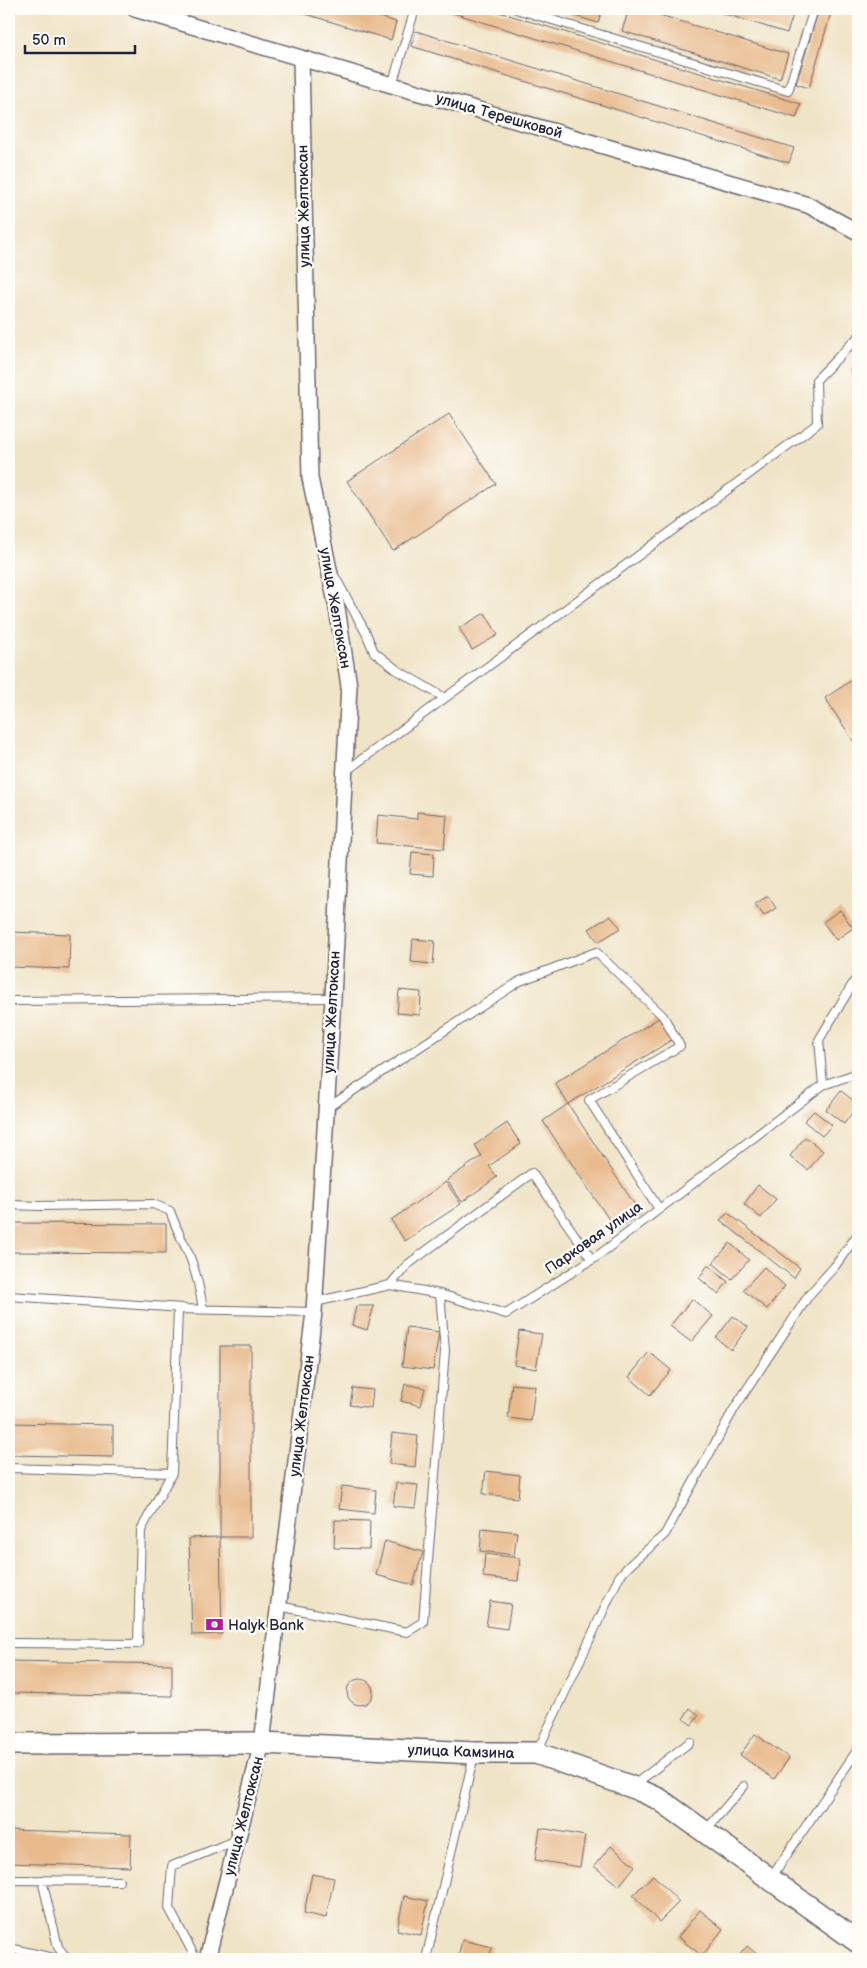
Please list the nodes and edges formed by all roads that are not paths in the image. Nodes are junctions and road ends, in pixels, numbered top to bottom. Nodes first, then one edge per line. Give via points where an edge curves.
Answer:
1 (135, 9) edge
2 (415, 9) edge
3 (516, 9) edge
4 (814, 9) edge
5 (301, 58) junction
6 (392, 85) junction
7 (858, 232) edge
8 (858, 337) edge
9 (328, 564) junction
10 (446, 698) junction
11 (344, 772) junction
12 (858, 978) edge
13 (333, 998) junction
14 (9, 1001) edge
15 (858, 1073) edge
16 (823, 1084) junction
17 (327, 1108) junction
18 (9, 1205) edge
19 (659, 1210) junction
20 (858, 1234) edge
21 (592, 1260) junction
22 (390, 1285) junction
23 (440, 1294) junction
24 (9, 1296) edge
25 (315, 1307) junction
26 (192, 1309) junction
27 (203, 1309) junction
28 (9, 1468) edge
29 (172, 1473) junction
30 (279, 1606) junction
31 (9, 1643) edge
32 (690, 1742) dead end
33 (262, 1743) junction
34 (9, 1744) edge
35 (858, 1749) edge
36 (474, 1753) junction
37 (536, 1754) junction
38 (744, 1786) dead end
39 (632, 1787) junction
40 (705, 1832) junction
41 (238, 1840) junction
42 (771, 1879) junction
43 (9, 1880) edge
44 (42, 1880) junction
45 (119, 1881) dead end
46 (858, 1942) edge
47 (9, 1948) edge
48 (58, 1959) edge
49 (67, 1959) edge
50 (196, 1959) edge
51 (207, 1959) edge
52 (426, 1959) edge

1 - 5 street, улица Терешковой
2 - 6 lane
3 - 4 lane via 788,91
5 - 6 street, улица Терешковой
5 - 9 street, улица Желтоксан via 310,478
6 - 7 street, улица Терешковой via 808,204
8 - 10 lane via 816,380 817,424
9 - 10 lane via 374,652 397,670
9 - 11 street, улица Желтоксан via 349,686
10 - 11 lane
11 - 13 street, улица Желтоксан
12 - 16 lane via 819,1040
13 - 14 lane
13 - 17 street, улица Желтоксан
15 - 16 lane, Парковая улица
16 - 19 lane, Парковая улица
17 - 19 lane via 520,981 596,952 663,1016 680,1046 589,1100
17 - 25 street, улица Желтоксан
18 - 27 lane via 153,1204 170,1212 187,1249
19 - 21 lane, Парковая улица
20 - 37 lane via 809,1295 734,1409 665,1534 618,1577
21 - 22 lane via 532,1174 407,1265
21 - 23 lane, Парковая улица via 506,1314
22 - 23 lane, Парковая улица
22 - 25 lane, Парковая улица
23 - 30 lane via 445,1351 423,1622 407,1632
24 - 26 lane, Парковая улица
25 - 27 lane, Парковая улица
25 - 30 street, улица Желтоксан
26 - 27 lane, Парковая улица
26 - 29 lane via 178,1309
28 - 29 lane
29 - 31 lane via 141,1530 138,1644
30 - 33 street, улица Желтоксан
32 - 39 lane
33 - 34 street, улица Камзина
33 - 36 street, улица Камзина
33 - 41 street, улица Желтоксан
35 - 42 lane
36 - 37 street, улица Камзина
36 - 52 lane
37 - 39 street, улица Камзина
38 - 40 lane
39 - 40 street, улица Камзина via 659,1799
40 - 42 street, улица Камзина
41 - 50 lane via 172,1866 169,1908
41 - 51 street, улица Желтоксан
42 - 46 street, улица Камзина
43 - 44 lane
44 - 45 lane
44 - 49 lane via 58,1948
47 - 48 lane

